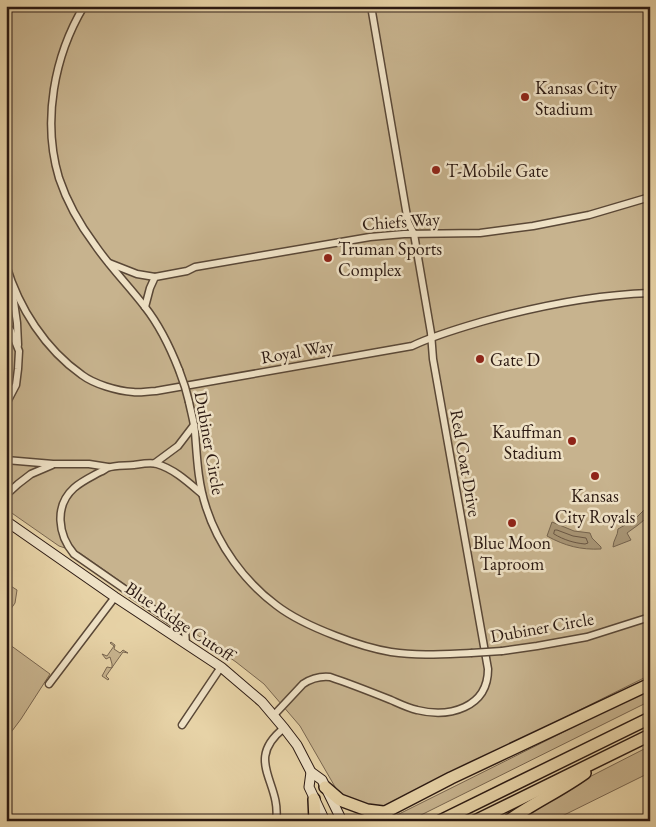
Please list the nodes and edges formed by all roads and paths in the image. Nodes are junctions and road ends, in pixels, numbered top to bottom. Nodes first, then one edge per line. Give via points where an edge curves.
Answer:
1 (84, 6) edge
2 (371, 6) edge
3 (650, 197) edge
4 (414, 234) junction
5 (108, 262) junction
6 (6, 265) edge
7 (155, 277) junction
8 (11, 281) junction
9 (650, 292) edge
10 (145, 307) junction
11 (6, 324) edge
12 (431, 338) junction
13 (19, 351) junction
14 (6, 404) edge
15 (194, 425) junction
16 (6, 460) edge
17 (155, 463) junction
18 (52, 464) junction
19 (108, 467) junction
20 (202, 494) junction
21 (6, 495) edge
22 (6, 521) edge
23 (115, 597) junction
24 (650, 617) edge
25 (186, 644) junction
26 (221, 667) junction
27 (49, 684) dead end
28 (650, 684) edge
29 (274, 716) junction
30 (650, 718) edge
31 (182, 725) dead end
32 (284, 728) junction
33 (650, 735) edge
34 (610, 754) junction
35 (311, 772) junction
36 (325, 787) junction
37 (314, 799) junction
38 (383, 812) junction
39 (276, 821) edge
40 (315, 821) edge
41 (325, 821) edge
42 (342, 821) edge
43 (368, 821) edge
44 (440, 821) edge
45 (475, 821) edge
46 (508, 821) edge

1 - 5 street, Dubiner Circle via 67,39 54,84 53,146 59,178 70,202 94,245
2 - 4 street, Red Coat Drive via 408,222
3 - 4 street, Chiefs Way via 589,215 533,226
4 - 7 street, Chiefs Way via 370,237 195,267
4 - 12 street, Red Coat Drive
5 - 7 street, Chiefs Way via 137,274
5 - 10 street, Dubiner Circle
6 - 8 street, Royal Way
7 - 10 street
8 - 12 street, Royal Way via 44,339 65,361 83,376 108,387 134,392 156,391 412,346
8 - 13 street
9 - 12 street, Royal Way via 547,305
10 - 15 street, Dubiner Circle, bridge via 168,342 185,387
11 - 13 street
12 - 29 street, Red Coat Drive via 432,359 488,669 486,686 477,700 467,706 431,712 416,710 330,677 317,677 303,684
13 - 14 street via 16,385
15 - 17 street via 178,446
15 - 20 street, Dubiner Circle
16 - 18 street
17 - 19 street
17 - 20 street via 178,474
18 - 19 street
18 - 21 street via 31,474
19 - 25 street via 68,494 61,512 64,538 74,554 185,631
20 - 24 street, Dubiner Circle, bridge via 212,523 228,552 258,590 312,627 370,647 424,654 502,651 579,638
22 - 23 main road, Blue Ridge Cutoff
23 - 25 main road, Blue Ridge Cutoff
23 - 27 street
25 - 26 main road, Blue Ridge Cutoff
26 - 29 main road, Blue Ridge Cutoff
26 - 31 street
28 - 38 highway
29 - 32 main road, Blue Ridge Cutoff
30 - 44 highway
32 - 35 main road, Blue Ridge Cutoff
32 - 39 street via 271,742 264,761 277,805
33 - 34 highway
34 - 45 highway
34 - 46 highway via 571,783 528,806
35 - 36 main road, Blue Ridge Cutoff via 322,780
35 - 37 main road, Blue Ridge Cutoff via 309,787
36 - 38 highway via 340,800
36 - 42 main road, Blue Ridge Cutoff
37 - 40 highway
37 - 41 main road, Blue Ridge Cutoff
38 - 43 highway

